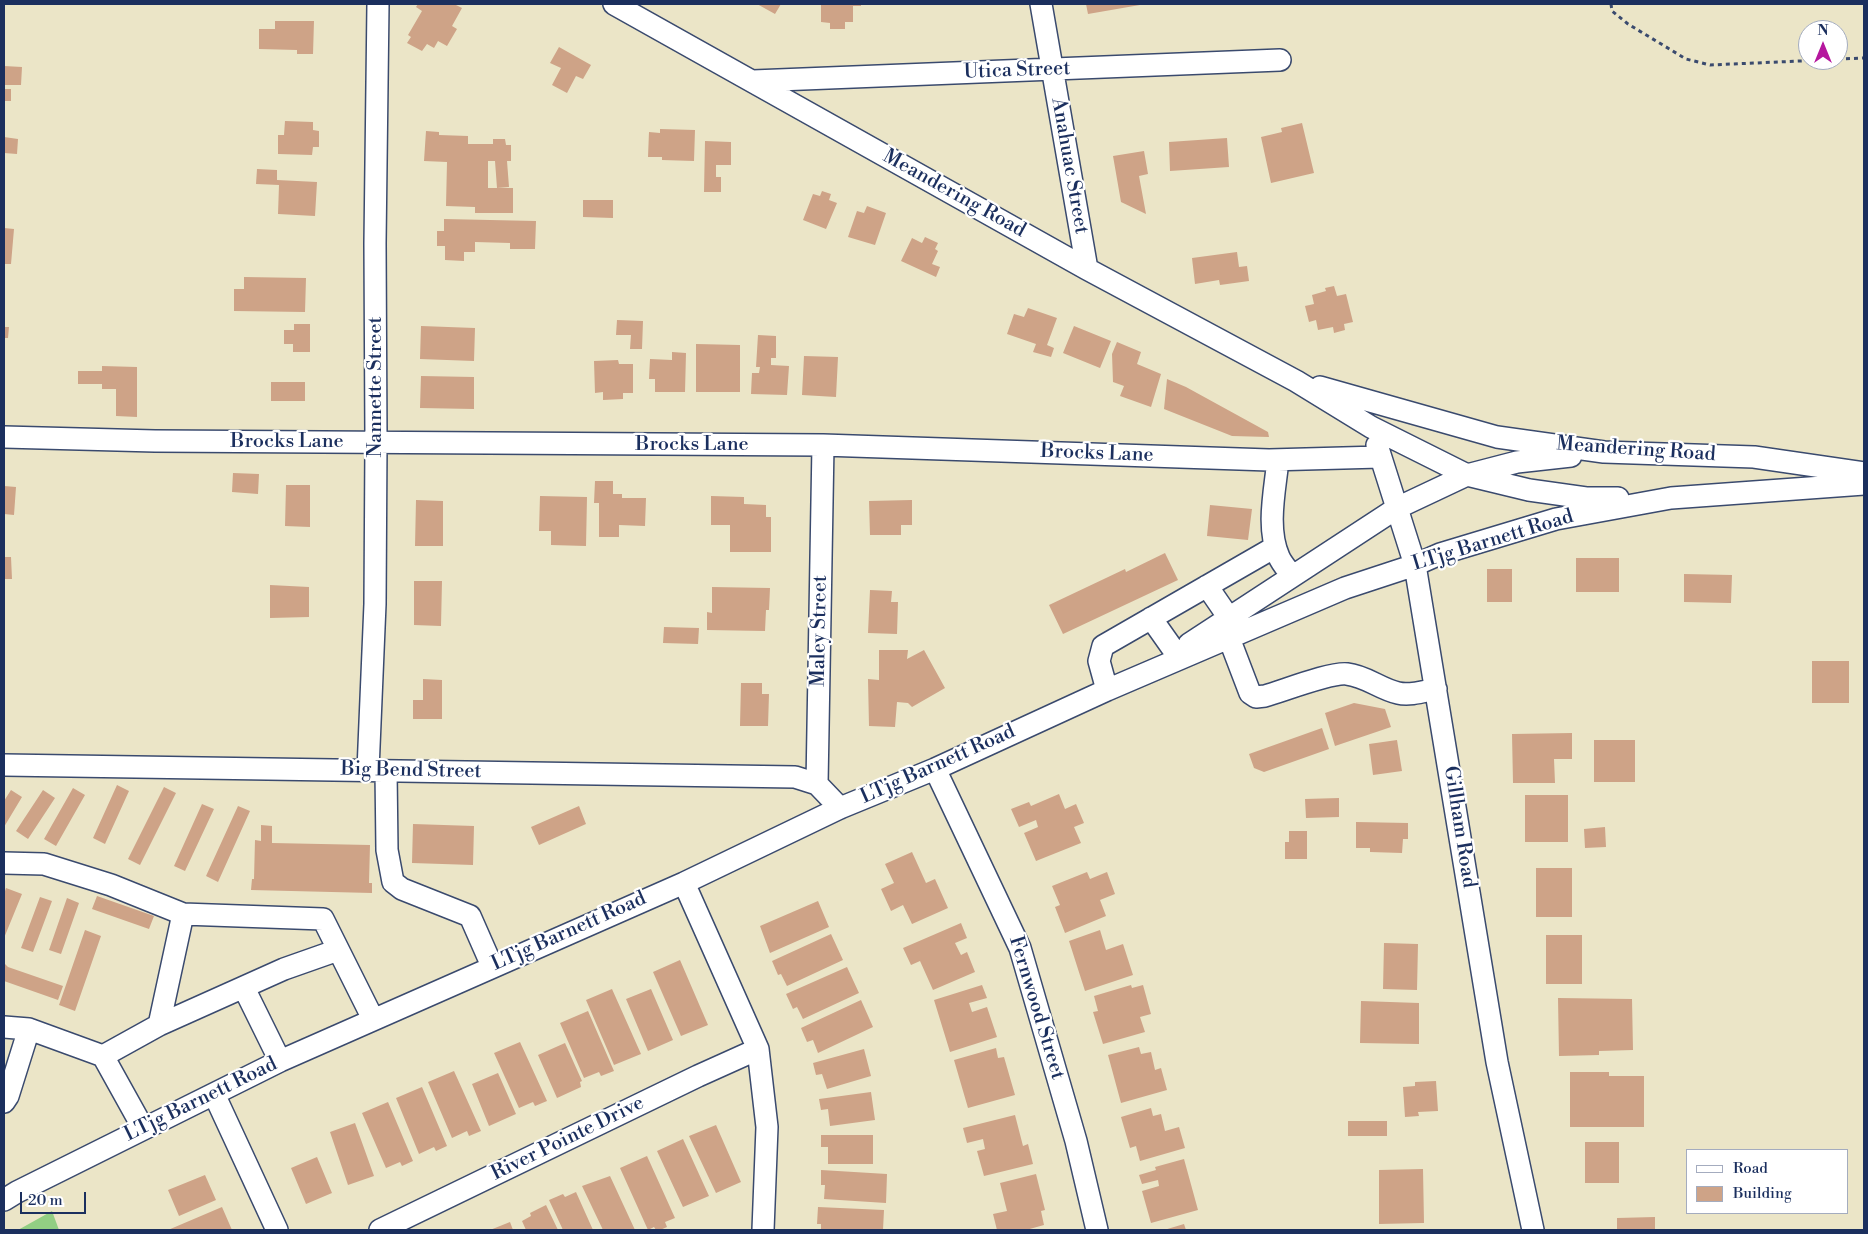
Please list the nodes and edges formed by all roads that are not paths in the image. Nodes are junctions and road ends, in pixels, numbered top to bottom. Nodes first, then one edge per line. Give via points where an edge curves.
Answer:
1 (378, 4) edge
2 (614, 4) edge
3 (1041, 4) edge
4 (1280, 60) dead end
5 (1052, 69) junction
6 (753, 81) junction
7 (1087, 269) junction
8 (1296, 381) junction
9 (1371, 427) junction
10 (4, 437) edge
11 (376, 442) junction
12 (823, 445) junction
13 (1604, 452) junction
14 (1380, 457) junction
15 (1278, 460) junction
16 (1864, 473) edge
17 (1467, 475) junction
18 (1864, 484) edge
19 (1671, 498) junction
20 (1397, 508) junction
21 (1276, 547) junction
22 (1415, 564) junction
23 (1292, 576) junction
24 (1207, 586) junction
25 (1151, 618) junction
26 (1229, 628) junction
27 (1175, 652) junction
28 (1140, 675) junction
29 (1436, 689) junction
30 (1107, 690) junction
31 (4, 766) edge
32 (935, 769) junction
33 (377, 771) junction
34 (817, 784) junction
35 (840, 808) junction
36 (4, 863) edge
37 (684, 883) junction
38 (183, 914) junction
39 (338, 950) junction
40 (492, 966) junction
41 (244, 988) junction
42 (373, 1020) junction
43 (159, 1025) junction
44 (4, 1027) edge
45 (29, 1029) junction
46 (758, 1048) junction
47 (103, 1056) junction
48 (280, 1061) junction
49 (214, 1094) junction
50 (4, 1102) edge
51 (143, 1128) junction
52 (4, 1200) edge
53 (277, 1230) edge
54 (380, 1230) edge
55 (763, 1230) edge
56 (1097, 1230) edge
57 (1533, 1230) edge

1 - 11 street, Nannette Street
2 - 6 street, Meandering Road
3 - 5 street, Anahuac Street
4 - 5 street, Utica Street
5 - 6 street, Utica Street
5 - 7 street, Anahuac Street
6 - 7 street, Meandering Road
7 - 8 street, Meandering Road
8 - 9 street, Meandering Road
8 - 13 street, Meandering Road via 1497,437
9 - 14 street, Gillham Road
9 - 17 street, Meandering Road
10 - 11 street, Brocks Lane
11 - 12 street, Brocks Lane
11 - 33 street, Nannette Street
12 - 15 street, Brocks Lane
12 - 34 street, Maley Street
13 - 16 street, Meandering Road via 1754,457
13 - 17 street, LTjg Barnett Road via 1517,462
14 - 15 street, Brocks Lane
14 - 20 street, Gillham Road
15 - 21 street via 1273,522
17 - 19 street, Meandering Road via 1529,490 1586,498
17 - 20 street, LTjg Barnett Road
18 - 19 street, LTjg Barnett Road
19 - 22 street, LTjg Barnett Road via 1556,519
20 - 22 street, Gillham Road
20 - 23 street, LTjg Barnett Road
21 - 23 street
21 - 24 street
22 - 26 street, LTjg Barnett Road
22 - 29 street, Gillham Road
23 - 26 street, LTjg Barnett Road
24 - 25 street
24 - 26 street
25 - 27 street
25 - 30 street via 1103,646 1099,661
26 - 27 street, LTjg Barnett Road
26 - 28 street, LTjg Barnett Road
26 - 29 street via 1250,693 1256,696 1345,673 1363,677 1398,693
27 - 28 street, LTjg Barnett Road
28 - 30 street, LTjg Barnett Road
29 - 57 street, Gillham Road via 1497,1062
30 - 32 street, LTjg Barnett Road
31 - 33 street, Big Bend Street
32 - 35 street, LTjg Barnett Road
32 - 56 street, Fernwood Street via 1020,948 1076,1141
33 - 34 street, Big Bend Street via 795,777
33 - 40 street, Nannette Street via 393,882 402,889 470,916
34 - 35 street
35 - 37 street, LTjg Barnett Road
36 - 38 street via 44,864 111,885
37 - 40 street, LTjg Barnett Road
37 - 46 street
38 - 39 street via 322,919
38 - 43 street
39 - 41 street via 284,969
39 - 42 street
40 - 42 street, LTjg Barnett Road
41 - 43 street
41 - 48 street
42 - 48 street, LTjg Barnett Road
43 - 47 street
44 - 45 street
45 - 47 street
45 - 50 street
46 - 54 street, River Pointe Drive
46 - 55 street via 767,1127
47 - 51 street
48 - 49 street, LTjg Barnett Road
49 - 51 street, LTjg Barnett Road
49 - 53 street
51 - 52 street, LTjg Barnett Road

